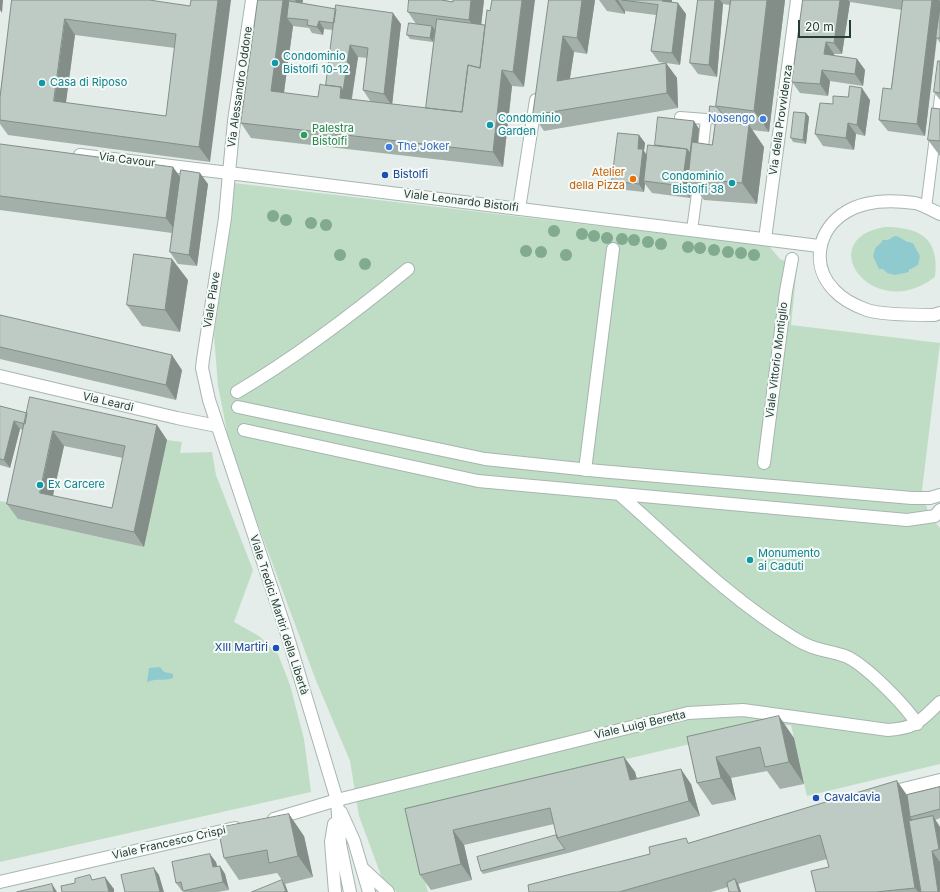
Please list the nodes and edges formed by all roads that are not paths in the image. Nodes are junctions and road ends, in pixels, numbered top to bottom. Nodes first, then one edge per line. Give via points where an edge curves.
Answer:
1 (252, 0) edge
2 (797, 0) edge
3 (538, 85) edge
4 (940, 97) edge
5 (680, 117) dead end
6 (70, 154) edge
7 (229, 173) junction
8 (926, 208) junction
9 (519, 209) junction
10 (940, 214) edge
11 (692, 230) junction
12 (765, 239) junction
13 (820, 246) junction
14 (613, 249) dead end
15 (792, 258) dead end
16 (408, 269) dead end
17 (938, 316) edge
18 (0, 376) edge
19 (237, 392) dead end
20 (238, 407) dead end
21 (217, 426) junction
22 (244, 430) dead end
23 (764, 463) dead end
24 (585, 470) junction
25 (619, 494) junction
26 (940, 495) edge
27 (940, 510) edge
28 (940, 702) edge
29 (917, 724) junction
30 (940, 780) edge
31 (875, 796) edge
32 (337, 803) junction
33 (260, 822) edge
34 (244, 826) edge
35 (362, 868) junction
36 (0, 882) edge
37 (335, 892) edge
38 (350, 892) edge
39 (369, 892) edge
40 (388, 892) edge

1 - 7 street, Via Alessandro Oddone
2 - 12 street, Via della Provvidenza
3 - 9 street
4 - 8 lane
5 - 11 lane via 706,119
6 - 7 street, Via Cavour
7 - 9 street, Viale Leonardo Bistolfi
7 - 21 street, Viale Piave via 225,218 202,368
8 - 10 street
8 - 13 street via 916,203 881,201 864,204 846,211 832,224 824,234
9 - 11 street, Viale Leonardo Bistolfi
11 - 12 street, Viale Leonardo Bistolfi
12 - 13 street, Viale Leonardo Bistolfi
13 - 17 street via 820,261 824,274 834,290 849,302 869,311
14 - 24 street
15 - 23 street, Viale Vittorio Montiglio
16 - 19 street via 352,315 283,365
18 - 21 street, Via Leardi
20 - 24 street via 466,456
21 - 32 street, Viale Tredici Martiri della Libertà via 286,631
22 - 25 street via 478,481
24 - 26 street via 912,498
25 - 27 street via 907,520 935,516
25 - 29 street via 716,580 794,639 816,649 853,660 910,713
28 - 29 street, Viale Luigi Beretta
29 - 32 street, Viale Luigi Beretta via 904,729 888,730 743,710 688,713
30 - 31 street
32 - 33 street
32 - 35 street, Viale Tredici Martiri della Libertà via 354,841
32 - 37 street, Viale Tredici Martiri della Libertà via 331,842
32 - 38 street, Viale Tredici Martiri della Libertà via 340,844
34 - 36 street, Viale Francesco Crispi
35 - 39 street, Viale Tredici Martiri della Libertà
35 - 40 street

